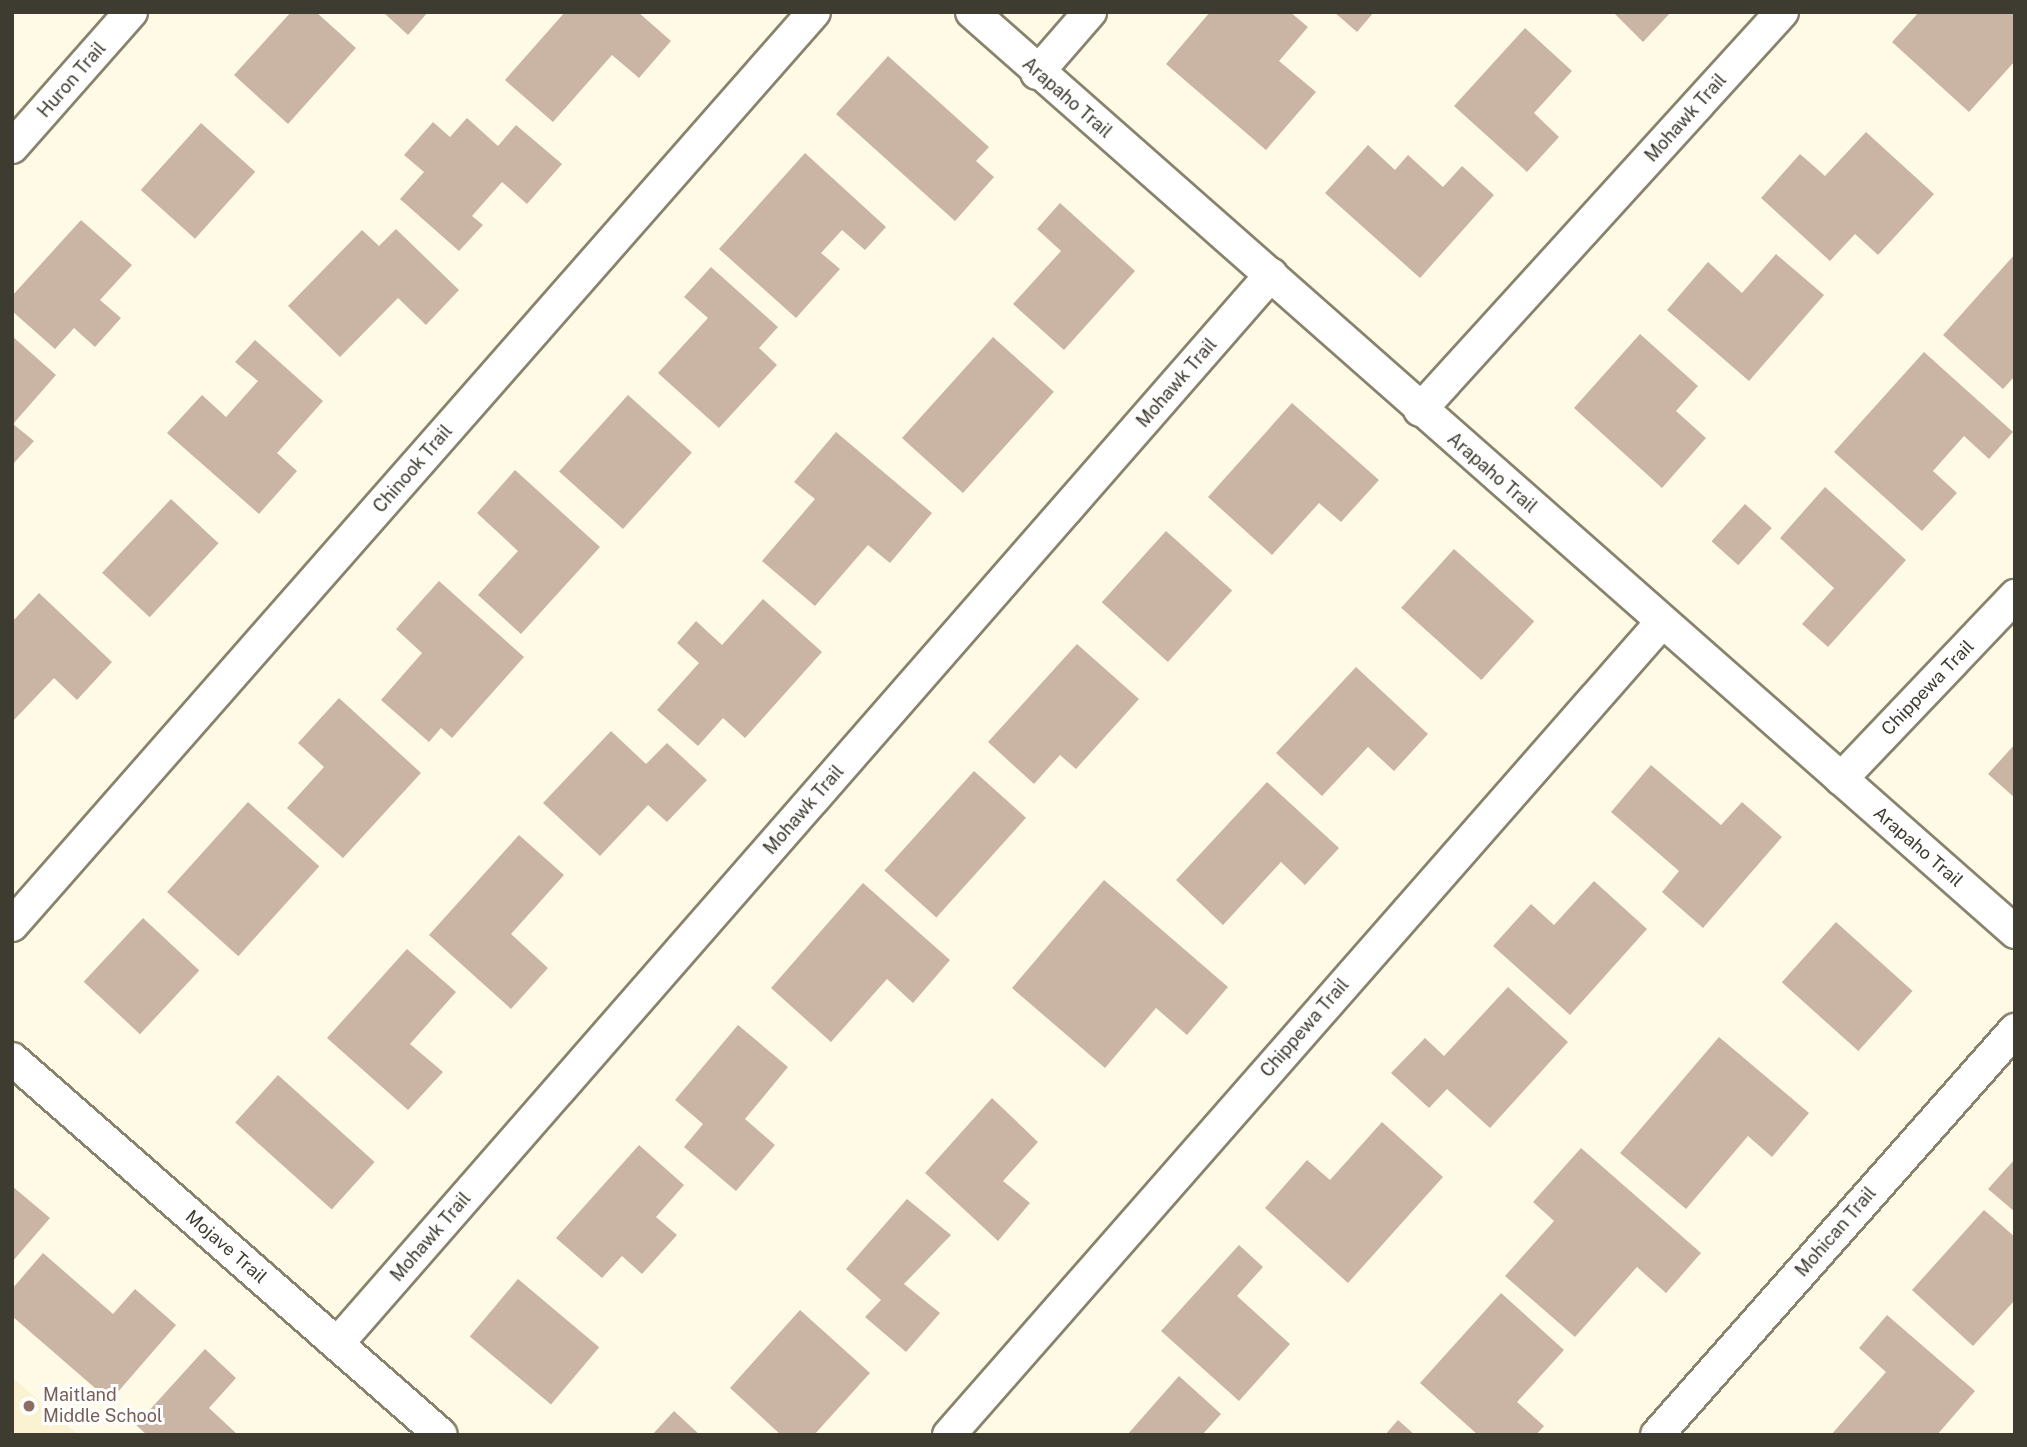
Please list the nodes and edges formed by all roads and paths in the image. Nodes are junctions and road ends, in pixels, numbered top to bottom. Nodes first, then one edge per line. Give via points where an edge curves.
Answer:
1 (131, 12) edge
2 (814, 12) edge
3 (972, 12) edge
4 (1090, 12) edge
5 (1782, 12) edge
6 (1037, 73) junction
7 (12, 147) edge
8 (1271, 275) junction
9 (1420, 410) junction
10 (2015, 596) edge
11 (1662, 622) junction
12 (1840, 779) junction
13 (12, 925) edge
14 (2015, 932) edge
15 (2015, 1030) edge
16 (12, 1059) edge
17 (337, 1345) junction
18 (441, 1435) edge
19 (949, 1435) edge
20 (1657, 1435) edge

1 - 7 street, Huron Trail
2 - 13 street, Chinook Trail
3 - 6 street, Arapaho Trail
4 - 6 street
5 - 9 street, Mohawk Trail
6 - 8 street, Arapaho Trail
8 - 9 street, Arapaho Trail
8 - 17 street, Mohawk Trail
9 - 11 street, Arapaho Trail
10 - 12 street, Chippewa Trail
11 - 12 street, Arapaho Trail
11 - 19 street, Chippewa Trail
12 - 14 street, Arapaho Trail
15 - 20 street, Mohican Trail
16 - 17 street, Mojave Trail
17 - 18 street, Mojave Trail

